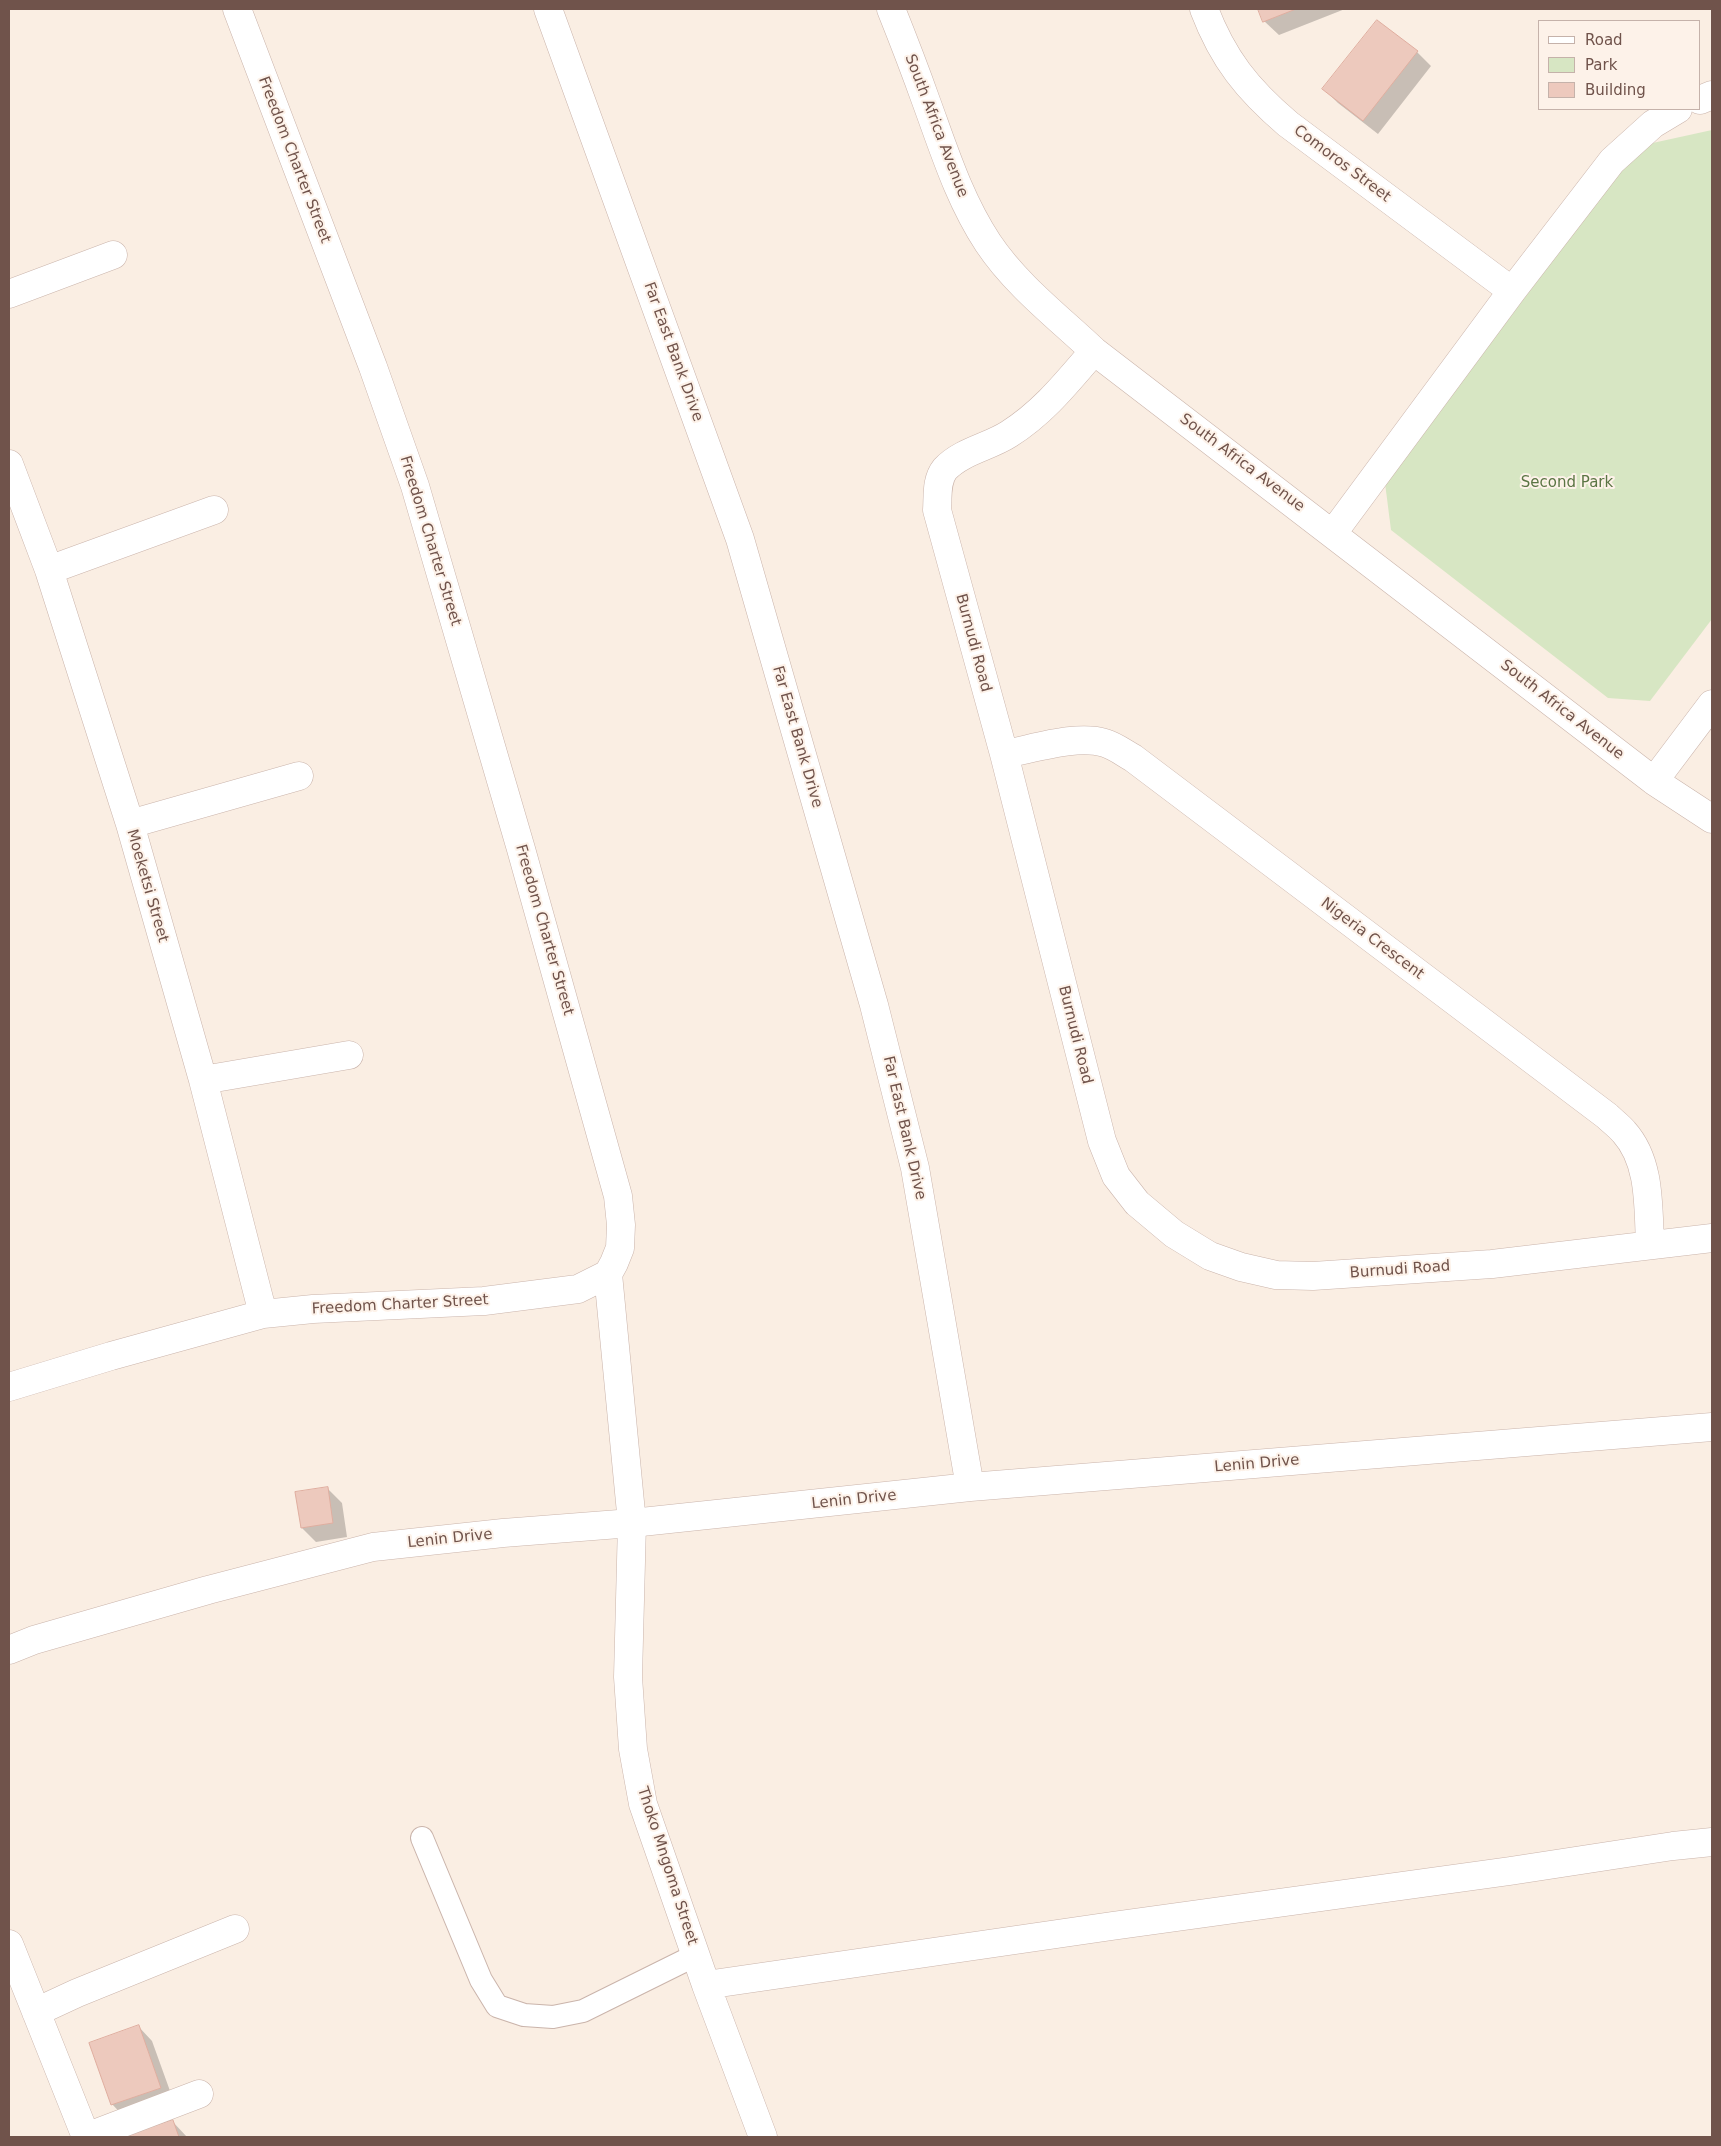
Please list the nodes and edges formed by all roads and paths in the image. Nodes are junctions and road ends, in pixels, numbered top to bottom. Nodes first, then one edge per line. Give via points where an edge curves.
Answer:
1 (237, 9) edge
2 (548, 9) edge
3 (892, 9) edge
4 (1204, 9) edge
5 (1676, 110) edge
6 (113, 255) dead end
7 (1512, 291) junction
8 (9, 294) edge
9 (1094, 350) junction
10 (9, 464) edge
11 (214, 510) dead end
12 (1334, 533) junction
13 (49, 570) junction
14 (1712, 704) edge
15 (1004, 754) junction
16 (299, 776) dead end
17 (1654, 781) junction
18 (1712, 819) edge
19 (130, 824) junction
20 (349, 1055) dead end
21 (203, 1080) junction
22 (1712, 1238) edge
23 (1650, 1244) junction
24 (608, 1274) junction
25 (264, 1314) junction
26 (9, 1387) edge
27 (1712, 1428) edge
28 (970, 1487) junction
29 (632, 1523) junction
30 (9, 1650) edge
31 (422, 1838) dead end
32 (1712, 1842) edge
33 (235, 1929) dead end
34 (9, 1944) edge
35 (696, 1955) junction
36 (706, 1986) junction
37 (36, 2012) junction
38 (199, 2094) dead end
39 (86, 2137) edge
40 (763, 2137) edge

1 - 24 street, Freedom Charter Street via 373,367 414,486 521,849 618,1196 620,1248
2 - 28 street, Far East Bank Drive via 740,539 874,1005 915,1168
3 - 9 street, South Africa Avenue via 943,151 989,244 1018,279
4 - 7 street, Comoros Street via 1230,61 1260,101
5 - 7 street via 1653,124 1612,161
6 - 8 street
7 - 12 street
9 - 12 street, South Africa Avenue
9 - 15 street, Burnudi Road via 1054,398 1029,421 1008,436 959,458 944,470 938,483 937,510
10 - 13 street, Moeketsi Street
11 - 13 street
12 - 17 street, South Africa Avenue
13 - 19 street, Moeketsi Street
14 - 17 street
15 - 23 street, Nigeria Crescent via 1078,740 1103,742 1115,747 1607,1116 1625,1133 1639,1157 1645,1177
15 - 23 street, Burnudi Road via 1102,1141 1116,1176 1137,1203 1174,1234 1210,1256 1276,1276 1492,1264
16 - 19 street
17 - 18 street, South Africa Avenue
19 - 21 street, Moeketsi Street
20 - 21 street
21 - 25 street, Moeketsi Street
22 - 23 street, Burnudi Road
24 - 25 street, Freedom Charter Street via 578,1289 484,1301
24 - 29 street, Thoko Mngoma Street
25 - 26 street, Freedom Charter Street
27 - 28 street, Lenin Drive
28 - 29 street, Lenin Drive
29 - 30 street, Lenin Drive via 373,1547 208,1590
29 - 35 street, Thoko Mngoma Street via 628,1678 632,1749 644,1804
31 - 35 lane via 481,1980 498,2006 524,2015 553,2017 583,2011
32 - 36 street
33 - 37 street
34 - 37 street
35 - 36 street, Thoko Mngoma Street
36 - 40 street, Thoko Mngoma Street
37 - 39 street
38 - 39 street

